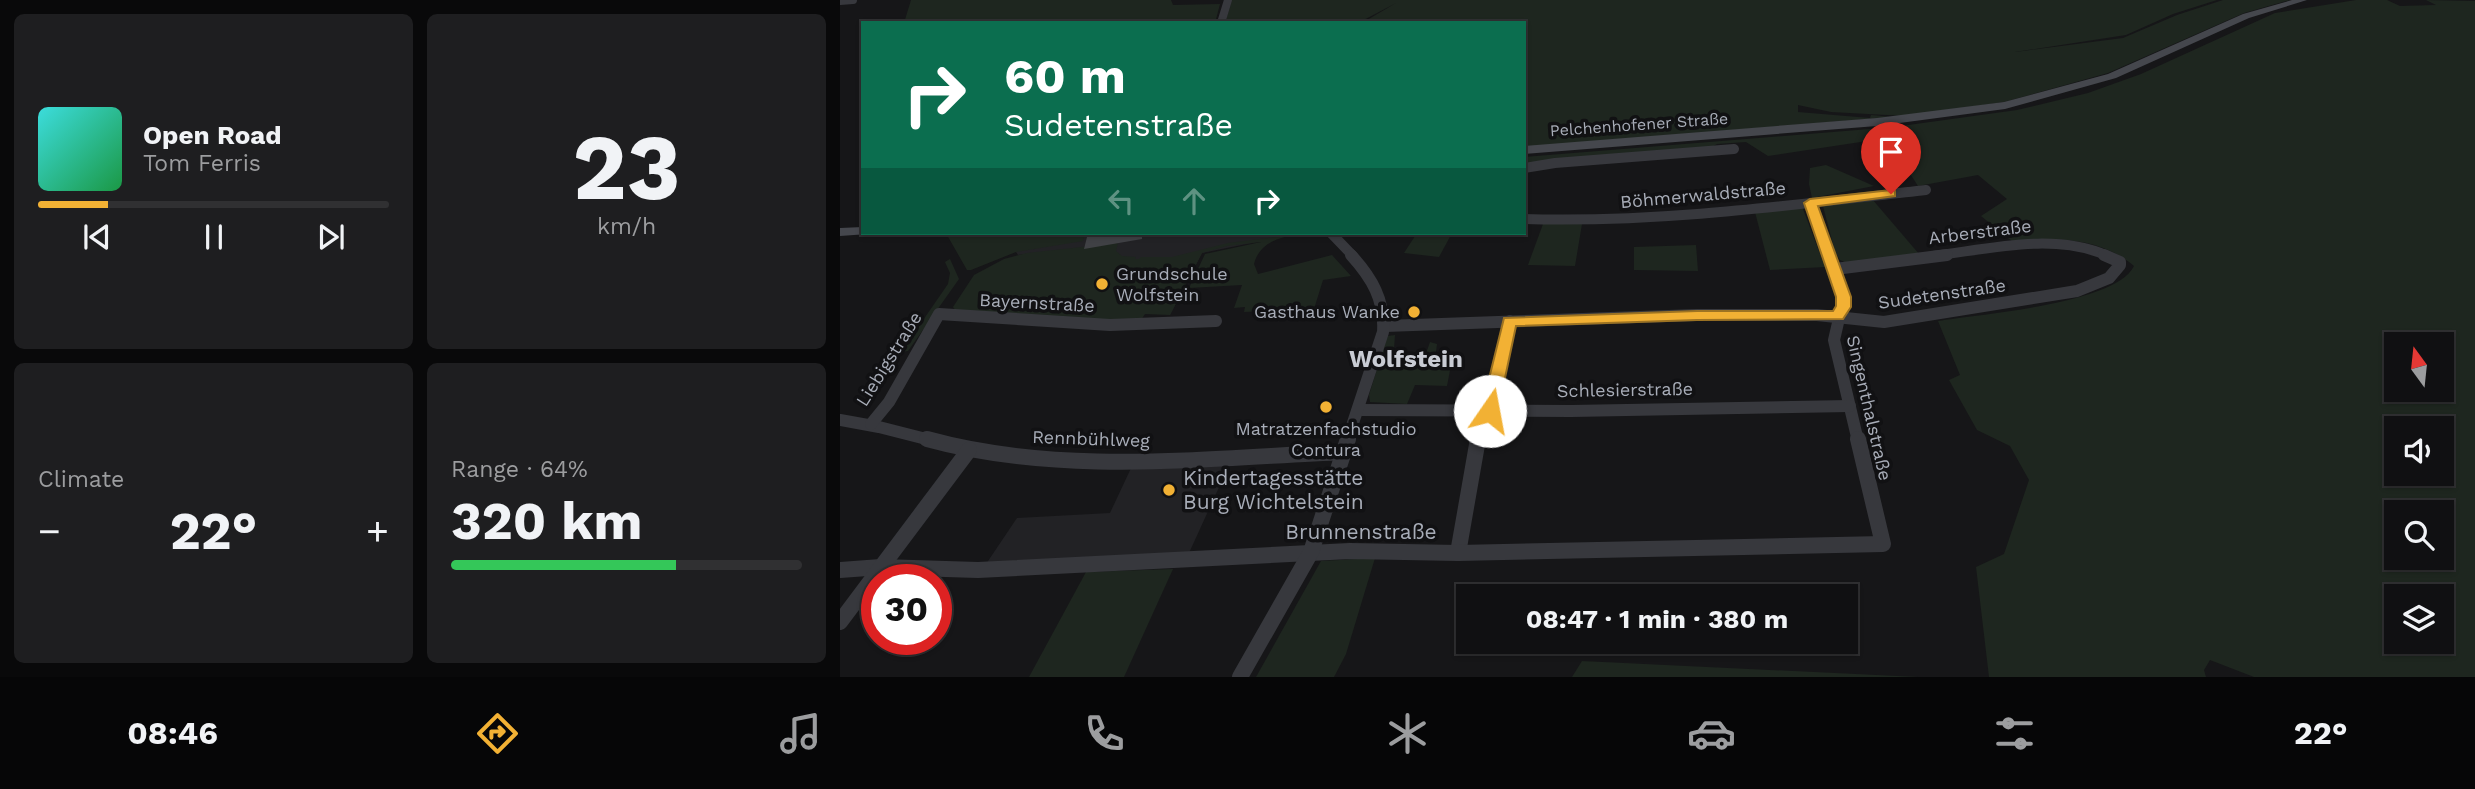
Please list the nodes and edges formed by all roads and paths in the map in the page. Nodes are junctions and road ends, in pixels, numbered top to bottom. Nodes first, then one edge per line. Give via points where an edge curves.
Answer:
1 (853, 0) edge
2 (1228, 0) edge
3 (2302, 0) edge
4 (840, 1) edge
5 (1222, 21) edge
6 (1734, 149) dead end
7 (1526, 150) edge
8 (1526, 168) edge
9 (1926, 190) dead end
10 (1810, 203) junction
11 (1526, 219) edge
12 (861, 231) edge
13 (840, 232) edge
14 (1333, 235) edge
15 (1836, 269) junction
16 (2120, 269) joint
17 (939, 314) joint
18 (1837, 316) junction
19 (1216, 321) dead end
20 (1510, 321) junction
21 (1385, 326) junction
22 (1850, 405) junction
23 (1358, 410) junction
24 (1486, 411) junction
25 (840, 420) edge
26 (871, 424) junction
27 (969, 450) junction
28 (1344, 452) junction
29 (1883, 544) joint
30 (1311, 552) junction
31 (1458, 553) junction
32 (883, 564) edge
33 (861, 568) edge
34 (952, 569) edge
35 (840, 570) edge
36 (861, 594) edge
37 (840, 622) edge
38 (1240, 677) edge

1 - 4 street
2 - 5 street
3 - 7 main road, Pelchenhofener Straße via 2246,16 2112,76 2020,102 1927,116
6 - 8 street
9 - 10 street, Böhmerwaldstraße
10 - 11 street, Böhmerwaldstraße via 1660,219
10 - 15 street, Singenthalstraße
12 - 13 main road
14 - 21 street via 1376,286
15 - 16 street, Arberstraße via 2054,242 2104,253 2120,261
15 - 18 street, Singenthalstraße via 1845,303
16 - 18 street, Sudetenstraße via 2097,284 2055,295 1884,322
17 - 19 street, Bayernstraße via 1110,324
17 - 26 street, Liebigstraße via 889,402
18 - 20 street, Sudetenstraße
18 - 22 street, Singenthalstraße via 1834,340
20 - 21 street, Sudetenstraße
20 - 24 street
21 - 23 street
22 - 24 street, Schlesierstraße
22 - 29 street, Singenthalstraße
23 - 24 street, Schlesierstraße
23 - 28 street
24 - 31 street
25 - 26 street, Rennbühlweg
26 - 27 street, Rennbühlweg
27 - 28 street, Rennbühlweg via 1145,460
27 - 32 street
28 - 30 street
29 - 31 street, Brunnenstraße
30 - 31 street, Brunnenstraße
30 - 34 street, Brunnenstraße
30 - 38 street
33 - 35 street, Brunnenstraße
36 - 37 street

